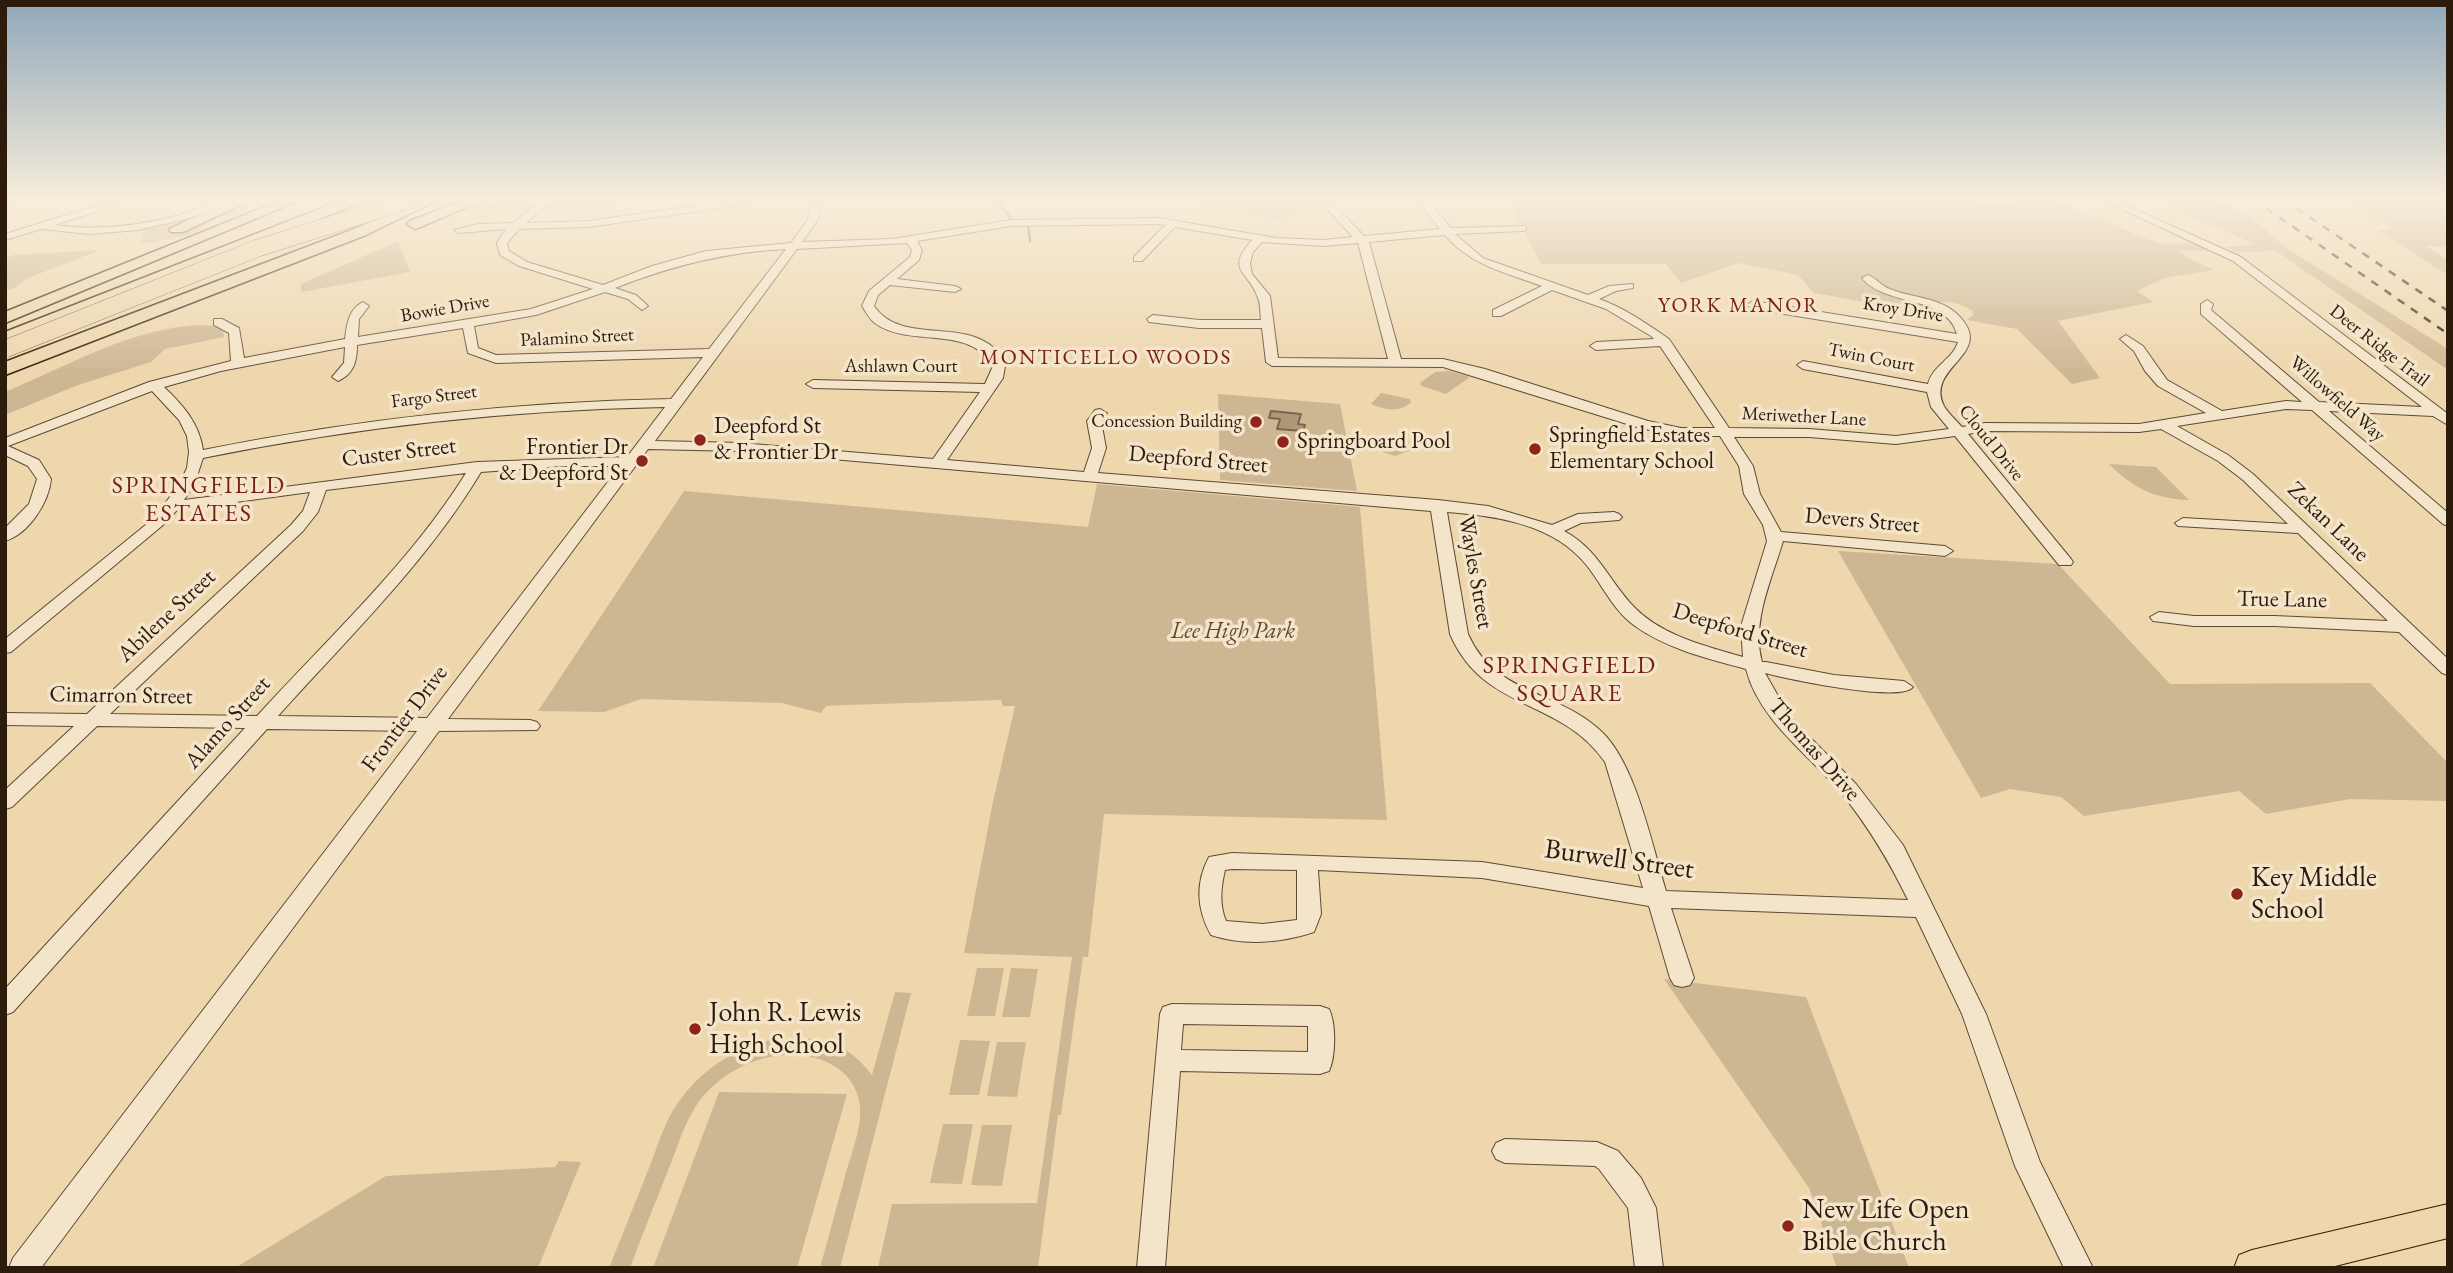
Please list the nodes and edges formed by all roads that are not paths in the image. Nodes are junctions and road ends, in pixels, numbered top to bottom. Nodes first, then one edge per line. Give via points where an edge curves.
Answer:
1 (111, 258) edge
2 (118, 258) edge
3 (127, 258) edge
4 (152, 258) edge
5 (165, 258) edge
6 (183, 258) edge
7 (208, 258) edge
8 (232, 258) edge
9 (260, 258) edge
10 (291, 258) edge
11 (309, 258) edge
12 (324, 258) edge
13 (327, 258) edge
14 (511, 258) edge
15 (686, 258) edge
16 (785, 258) edge
17 (915, 258) edge
18 (1246, 258) edge
19 (1368, 258) edge
20 (1477, 258) edge
21 (2236, 258) edge
22 (295, 271) junction
23 (1868, 278) dead end
24 (889, 281) junction
25 (230, 282) junction
26 (1551, 286) junction
27 (1629, 286) dead end
28 (604, 288) junction
29 (956, 289) dead end
30 (1588, 299) junction
31 (2207, 304) dead end
32 (5, 305) edge
33 (1753, 305) dead end
34 (363, 306) dead end
35 (642, 306) dead end
36 (1497, 313) dead end
37 (5, 319) edge
38 (1153, 320) dead end
39 (218, 322) dead end
40 (468, 323) junction
41 (1268, 324) junction
42 (5, 329) edge
43 (5, 339) edge
44 (1964, 339) junction
45 (2126, 339) dead end
46 (1665, 342) junction
47 (352, 343) junction
48 (1596, 346) dead end
49 (5, 349) edge
50 (714, 353) junction
51 (5, 359) edge
52 (1395, 362) junction
53 (239, 363) junction
54 (59, 365) junction
55 (1802, 365) dead end
56 (5, 369) edge
57 (5, 377) edge
58 (338, 377) dead end
59 (813, 384) dead end
60 (154, 385) junction
61 (5, 388) edge
62 (989, 388) junction
63 (1932, 389) junction
64 (676, 403) junction
65 (2317, 407) junction
66 (2436, 412) junction
67 (1100, 413) dead end
68 (2218, 415) junction
69 (2448, 421) edge
70 (2163, 424) junction
71 (1956, 431) junction
72 (1725, 433) junction
73 (5, 443) edge
74 (5, 450) edge
75 (638, 453) junction
76 (198, 455) junction
77 (938, 463) junction
78 (477, 466) junction
79 (1090, 476) junction
80 (320, 487) junction
81 (1438, 505) junction
82 (174, 506) junction
83 (1614, 517) dead end
84 (2448, 521) edge
85 (2183, 523) dead end
86 (2303, 529) junction
87 (1552, 531) junction
88 (5, 536) edge
89 (1775, 536) junction
90 (1945, 551) dead end
91 (2065, 562) dead end
92 (2159, 617) dead end
93 (2404, 627) junction
94 (5, 648) edge
95 (1754, 666) junction
96 (2448, 669) edge
97 (1905, 687) dead end
98 (5, 719) edge
99 (93, 720) junction
100 (263, 722) junction
101 (433, 724) junction
102 (530, 726) dead end
103 (5, 802) edge
104 (1307, 862) junction
105 (1658, 900) junction
106 (1924, 909) junction
107 (1682, 978) dead end
108 (5, 1004) edge
109 (1169, 1060) junction
110 (1505, 1151) dead end
111 (2448, 1220) edge
112 (2338, 1259) edge
113 (23, 1268) edge
114 (1152, 1268) edge
115 (1649, 1268) edge
116 (2079, 1268) edge
117 (2252, 1268) edge

1 - 32 highway
2 - 32 highway
3 - 32 highway
4 - 37 highway
5 - 37 highway
6 - 42 highway
7 - 43 highway
8 - 49 highway, bridge
9 - 51 highway
10 - 25 highway
11 - 54 highway
12 - 22 highway
13 - 22 highway
14 - 28 street
15 - 28 street, Bowie Drive
16 - 50 street, Frontier Drive
17 - 24 street
18 - 41 street, Meriwether Lane via 1247,274 1264,296
19 - 52 street
20 - 26 street
21 - 66 street, Deer Ridge Trail
22 - 54 highway
23 - 44 street via 1879,289 1945,310 1958,322
24 - 29 street
24 - 62 street via 870,298 872,314 896,328 960,338 985,348 999,366
25 - 56 highway
25 - 57 highway
26 - 30 street
26 - 36 street
27 - 30 street
28 - 35 street via 632,297
28 - 40 street, Bowie Drive via 545,308
30 - 46 street via 1634,318
31 - 65 street, Willowfield Way via 2205,310
33 - 44 street, Kroy Drive
34 - 47 street via 353,319
38 - 41 street
39 - 53 street via 235,331
40 - 47 street, Bowie Drive
40 - 50 street, Palamino Street via 472,350 496,359
41 - 52 street, Meriwether Lane via 1272,362
44 - 63 street, Cloud Drive via 1960,354 1936,376
45 - 68 street via 2142,349 2161,382
46 - 48 street
46 - 72 street
47 - 53 street, Bowie Drive
47 - 58 street via 350,364
50 - 64 street, Frontier Drive
52 - 72 street, Meriwether Lane via 1467,368 1655,428
53 - 60 street, Bowie Drive
54 - 61 highway
55 - 63 street, Twin Court
59 - 62 street, Ashlawn Court
60 - 73 street, Bowie Drive
60 - 76 street via 186,416
62 - 77 street
63 - 71 street, Cloud Drive via 1938,407
64 - 75 street, Frontier Drive
64 - 76 street, Fargo Street via 465,413 292,436
65 - 66 street, Meriwether Lane
65 - 68 street, Meriwether Lane via 2271,406
65 - 84 street, Willowfield Way
66 - 69 street, Deer Ridge Trail
67 - 79 street via 1094,421 1099,448
68 - 70 street, Meriwether Lane
70 - 71 street, Meriwether Lane via 2124,428 1993,426
70 - 86 street, Zekan Lane via 2239,468
71 - 72 street, Meriwether Lane via 1896,440
71 - 91 street, Cloud Drive
72 - 89 street via 1746,466 1752,494
74 - 88 street via 29,459 44,478 37,502
75 - 77 street, Deepford Street via 740,447
75 - 78 street, Custer Street
75 - 101 street, Frontier Drive
76 - 82 street via 191,479
77 - 79 street, Deepford Street
78 - 80 street, Custer Street
78 - 100 street, Alamo Street via 430,537
79 - 81 street, Deepford Street
80 - 82 street, Custer Street
80 - 99 street, Abilene Street via 310,512 297,528
81 - 87 street, Deepford Street via 1500,513
81 - 105 street, Wayles Street via 1464,647 1494,680 1574,720 1606,747 1615,761
82 - 94 street
83 - 87 street via 1578,519
85 - 86 street
86 - 93 street, Zekan Lane
87 - 95 street, Deepford Street via 1586,555 1618,602 1642,623 1679,642
89 - 90 street, Devers Street
89 - 95 street, Thomas Drive via 1750,626
92 - 93 street, True Lane
93 - 96 street, Zekan Lane
95 - 97 street, Deepford Street via 1826,680
95 - 106 street, Thomas Drive via 1783,721 1879,826
98 - 99 street, Cimarron Street
99 - 100 street, Cimarron Street
99 - 103 street, Abilene Street
100 - 101 street, Cimarron Street
100 - 108 street, Alamo Street
101 - 102 street, Cimarron Street
101 - 113 street, Frontier Drive
104 - 104 street, Burwell Street via 1217,863 1210,917 1219,929 1238,932 1290,932 1306,926 1310,914
104 - 105 street, Burwell Street via 1482,870
105 - 106 street, Burwell Street
105 - 107 street, Wayles Street
106 - 116 street, Thomas Drive via 1977,1022 2033,1178
109 - 109 street via 1320,1063 1320,1016 1172,1014
109 - 114 street
110 - 115 street via 1597,1154 1611,1161 1643,1205
111 - 112 main road
112 - 117 main road

